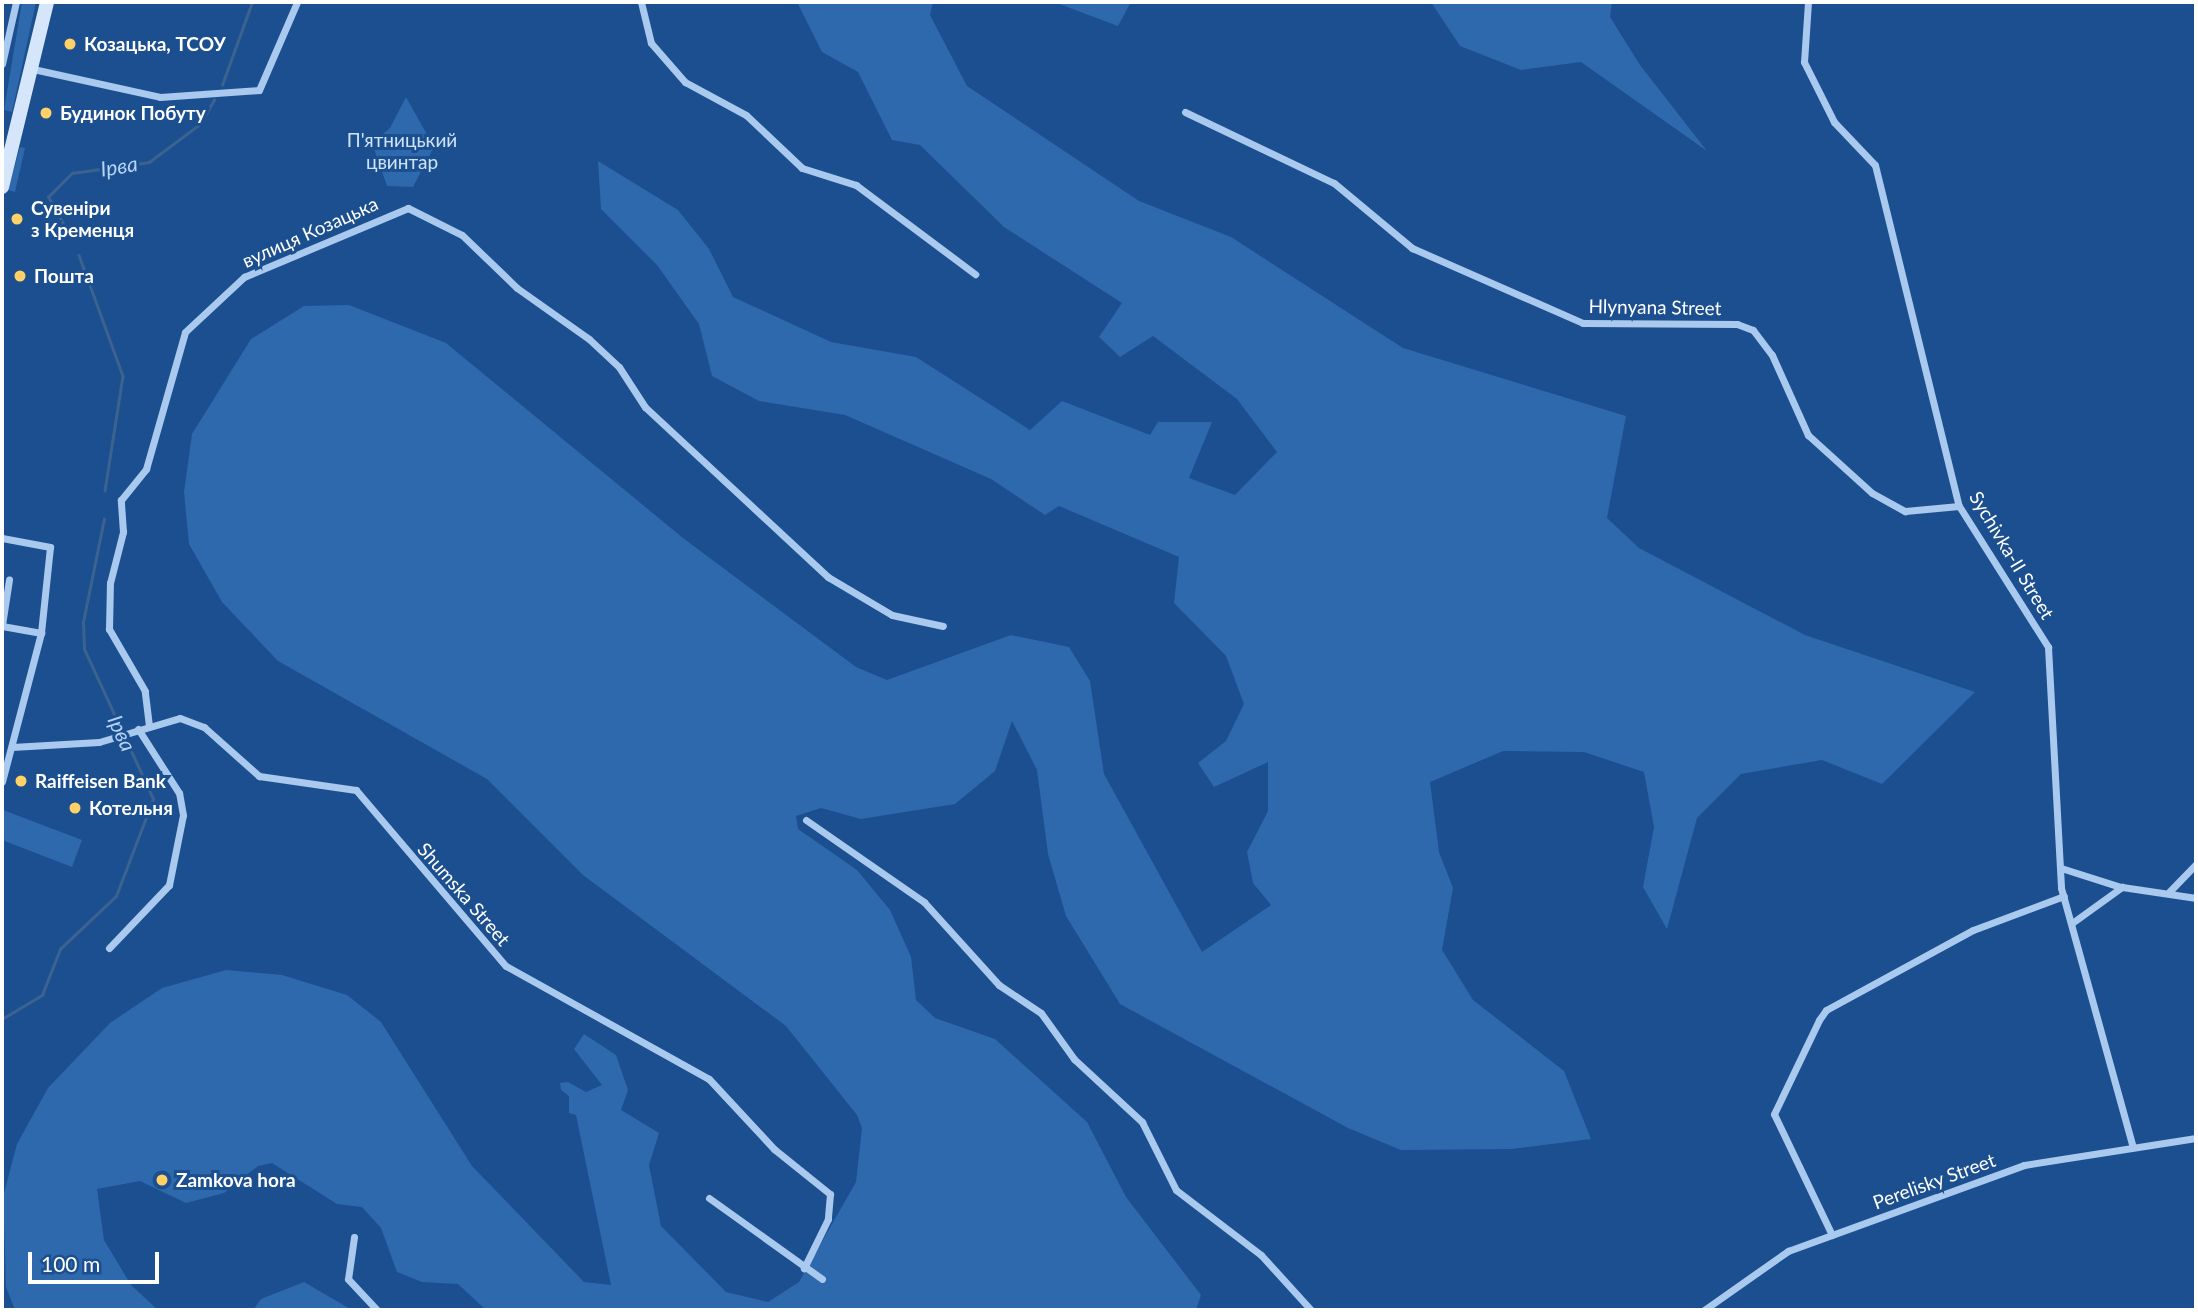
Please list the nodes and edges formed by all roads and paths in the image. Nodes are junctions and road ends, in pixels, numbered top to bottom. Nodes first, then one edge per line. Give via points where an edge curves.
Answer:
1 (16, 2) edge
2 (47, 2) edge
3 (297, 2) edge
4 (641, 2) edge
5 (1808, 2) edge
6 (2, 64) edge
7 (33, 69) junction
8 (1185, 112) dead end
9 (2, 187) edge
10 (975, 274) dead end
11 (1959, 506) junction
12 (2, 538) edge
13 (9, 580) dead end
14 (2, 626) edge
15 (943, 626) dead end
16 (41, 633) junction
17 (149, 726) junction
18 (135, 730) junction
19 (12, 747) junction
20 (2, 782) edge
21 (806, 820) dead end
22 (2196, 864) edge
23 (2061, 868) junction
24 (2122, 887) junction
25 (2169, 892) junction
26 (2064, 896) junction
27 (2196, 898) edge
28 (2071, 923) junction
29 (109, 948) dead end
30 (2196, 1138) edge
31 (2133, 1147) junction
32 (709, 1198) dead end
33 (1832, 1235) junction
34 (354, 1237) dead end
35 (804, 1268) junction
36 (822, 1279) dead end
37 (377, 1310) edge
38 (1311, 1310) edge
39 (1704, 1310) edge

1 - 6 street
2 - 7 main road
3 - 7 street via 259,90 160,97
4 - 10 street via 650,43 685,82 746,115 802,168 856,185
5 - 11 street, Sychivka-II Street via 1804,62 1834,122 1875,165
7 - 9 main road
8 - 11 street, Hlynyana Street via 1334,183 1412,248 1583,323 1737,324 1753,330 1808,435 1872,493 1905,511
11 - 23 street, Sychivka-II Street via 2048,648
12 - 16 street via 50,547
13 - 14 street
14 - 16 street
15 - 17 street, вулиця Козацька via 892,615 828,578 646,407 619,366 589,339 517,288 462,235 408,208 397,209 244,277 185,332 146,469 121,500 123,532 110,583 110,629 145,691
16 - 19 street
17 - 18 street, Shumska Street
17 - 35 street, Shumska Street via 180,718 204,727 259,776 356,790 506,966 709,1079 774,1149 830,1194 828,1219
18 - 19 street, Shumska Street
18 - 29 street via 179,793 183,815 169,885
19 - 20 street
21 - 38 street via 924,902 999,985 1041,1013 1074,1059 1142,1122 1176,1190 1261,1255
22 - 25 street
23 - 24 street
23 - 26 street, Sychivka-II Street
24 - 25 street
24 - 28 street
25 - 27 street
26 - 28 street, Sychivka-II Street
26 - 33 street via 1973,930 1837,1004 1819,1020 1774,1114
28 - 31 street, Sychivka-II Street
30 - 31 street, Perelisky Street
31 - 33 street, Perelisky Street via 2024,1165
32 - 35 street
33 - 39 street, Perelisky Street via 1754,1270
34 - 37 street via 348,1279
35 - 36 street

